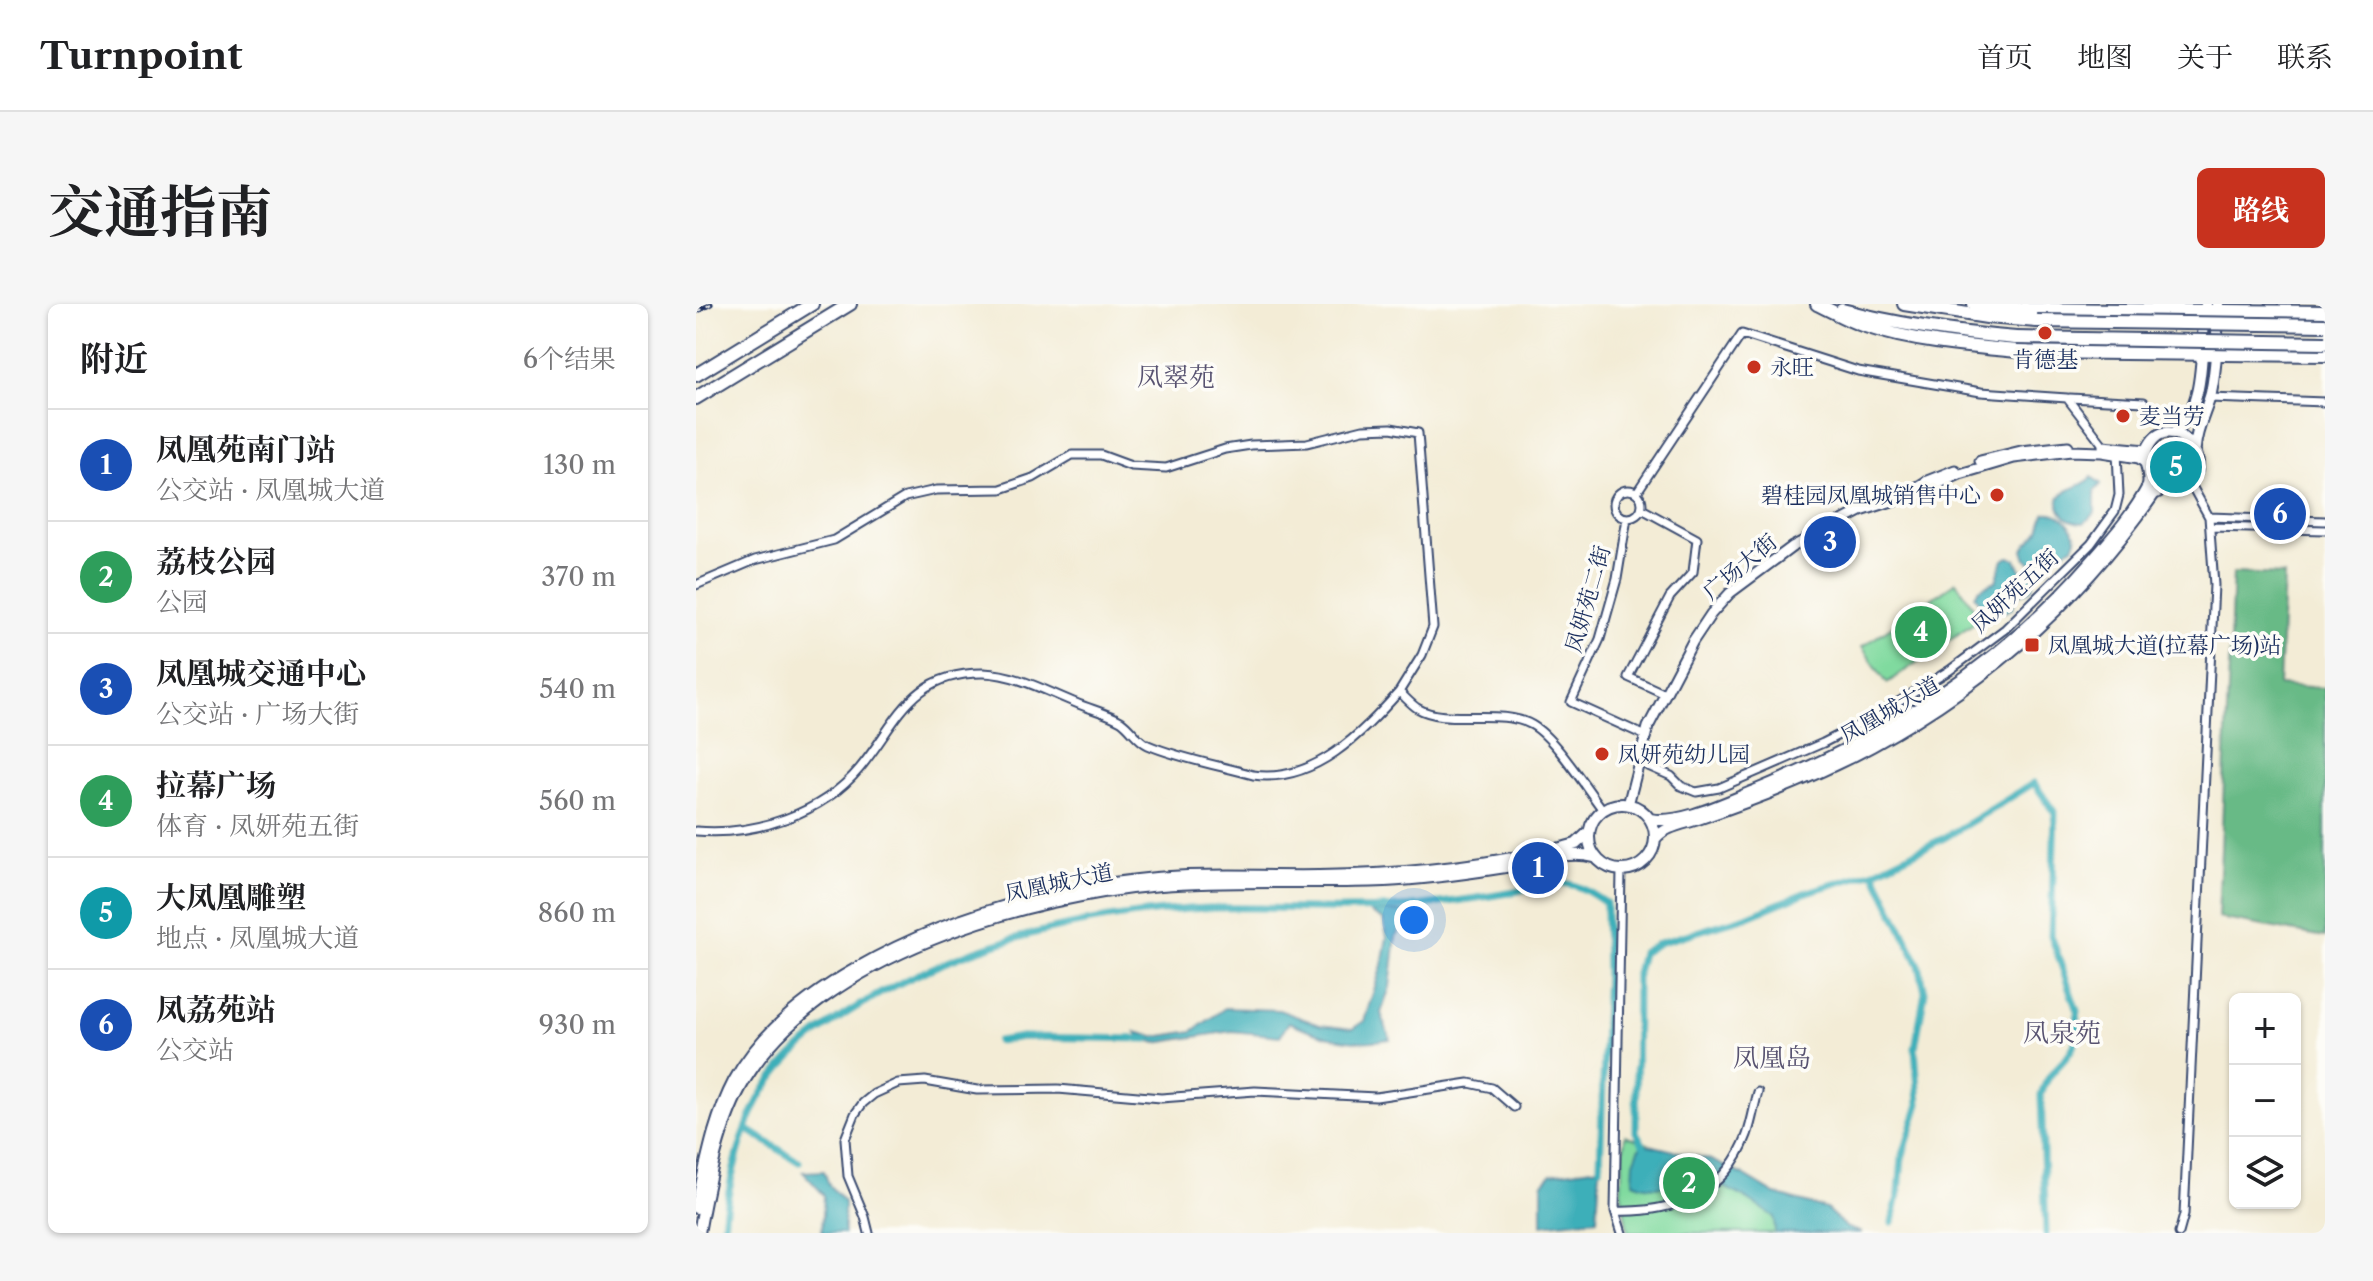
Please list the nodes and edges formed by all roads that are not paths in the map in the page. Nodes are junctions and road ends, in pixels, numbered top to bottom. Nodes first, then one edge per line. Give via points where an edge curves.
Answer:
1 (812, 304) edge
2 (850, 304) edge
3 (1818, 304) edge
4 (1904, 304) edge
5 (1974, 304) edge
6 (2212, 307) edge
7 (2325, 312) edge
8 (2325, 325) edge
9 (2325, 343) edge
10 (2201, 353) junction
11 (2216, 353) junction
12 (2325, 355) edge
13 (696, 375) edge
14 (696, 398) edge
15 (2067, 398) junction
16 (2209, 398) junction
17 (2144, 402) dead end
18 (2325, 402) edge
19 (2174, 433) junction
20 (2104, 446) junction
21 (2195, 448) junction
22 (2147, 450) junction
23 (2117, 451) junction
24 (2147, 469) junction
25 (2188, 479) junction
26 (2170, 485) junction
27 (1637, 492) junction
28 (1904, 496) junction
29 (1642, 509) junction
30 (2209, 517) junction
31 (1627, 518) junction
32 (2325, 521) edge
33 (2211, 527) junction
34 (2325, 530) edge
35 (696, 585) edge
36 (1399, 692) junction
37 (1663, 693) junction
38 (1653, 721) junction
39 (1646, 736) junction
40 (1642, 763) junction
41 (1631, 806) junction
42 (1603, 810) junction
43 (1650, 819) junction
44 (696, 831) edge
45 (1589, 832) junction
46 (1655, 839) junction
47 (1594, 857) junction
48 (1621, 871) junction
49 (1758, 1092) dead end
50 (1514, 1107) dead end
51 (696, 1208) edge
52 (1615, 1211) junction
53 (699, 1233) edge
54 (869, 1233) edge
55 (1622, 1233) edge
56 (2179, 1233) edge

1 - 13 highway
2 - 14 highway
3 - 9 highway, bridge via 1964,334
3 - 10 highway via 1861,325 1951,344 2028,352
4 - 8 highway, bridge via 2037,321
5 - 6 highway via 2027,309
6 - 7 highway
6 - 10 main road
6 - 11 main road
10 - 11 highway
10 - 19 main road via 2194,400
11 - 12 highway
11 - 16 main road
15 - 17 street via 2107,405
15 - 20 street
15 - 27 street via 1981,392 1858,371 1742,334
16 - 18 street
16 - 21 main road
19 - 21 main road
19 - 22 main road via 2158,437
20 - 23 street, 广场大街
20 - 28 street, 广场大街 via 1994,457 1927,481
21 - 25 main road via 2197,465
22 - 23 street
22 - 24 main road
23 - 24 street, 广场大街 via 2139,458
23 - 28 street, 广场大街 via 2014,458
23 - 40 street, 凤妍苑五街 via 2115,511 2091,544 2005,629 1950,670 1873,718 1719,788 1696,792
24 - 26 main road via 2156,481
24 - 43 main road, 凤凰城大道 via 2144,494 2073,583 2013,641 1955,686 1865,741 1801,771 1696,812 1665,821
25 - 26 main road
25 - 30 street
26 - 46 main road, 凤凰城大道 via 2154,494 2073,595 1964,689 1842,761 1668,829
27 - 29 street
27 - 31 street via 1623,490 1616,497 1615,510
28 - 37 street, 广场大街 via 1861,511 1792,547 1730,593 1711,614
29 - 31 street
29 - 37 street via 1697,539 1693,572 1670,597 1628,677
30 - 32 street
30 - 33 street
31 - 39 street, 凤妍苑二街 via 1600,639 1571,702
33 - 34 street
33 - 56 street via 2212,617 2184,1215
35 - 36 street via 755,560 834,540 905,497 936,490 1001,489 1072,455 1166,468 1225,449 1307,443 1377,428 1405,429 1418,433 1433,627
36 - 42 street via 1418,709 1436,714 1511,718 1533,726
36 - 44 street via 1316,764 1270,777 1146,744 1120,721 1009,677 965,675 933,685 905,704 861,768 823,801 755,828
37 - 38 street, 广场大街
38 - 39 street, 广场大街
38 - 40 street, 广场大街
39 - 40 street, 广场大街
40 - 41 street, 广场大街
41 - 42 main road
41 - 43 main road
42 - 45 main road
43 - 46 main road
45 - 47 main road
45 - 51 main road, 凤凰城大道 via 1565,847 1458,867 1321,876 1180,876 1100,885 1007,906 912,940 819,992 759,1045 726,1099
46 - 48 main road via 1640,865
47 - 48 main road
47 - 53 main road, 凤凰城大道 via 1574,855 1400,880 1131,888 1024,909 936,939 855,978 787,1027 762,1053 728,1117
48 - 52 street
49 - 52 street via 1746,1137 1725,1175 1698,1196 1666,1208
50 - 54 street via 1492,1088 1469,1083 1356,1098 1273,1090 1161,1098 898,1083 863,1103 845,1139 848,1176
52 - 55 street

